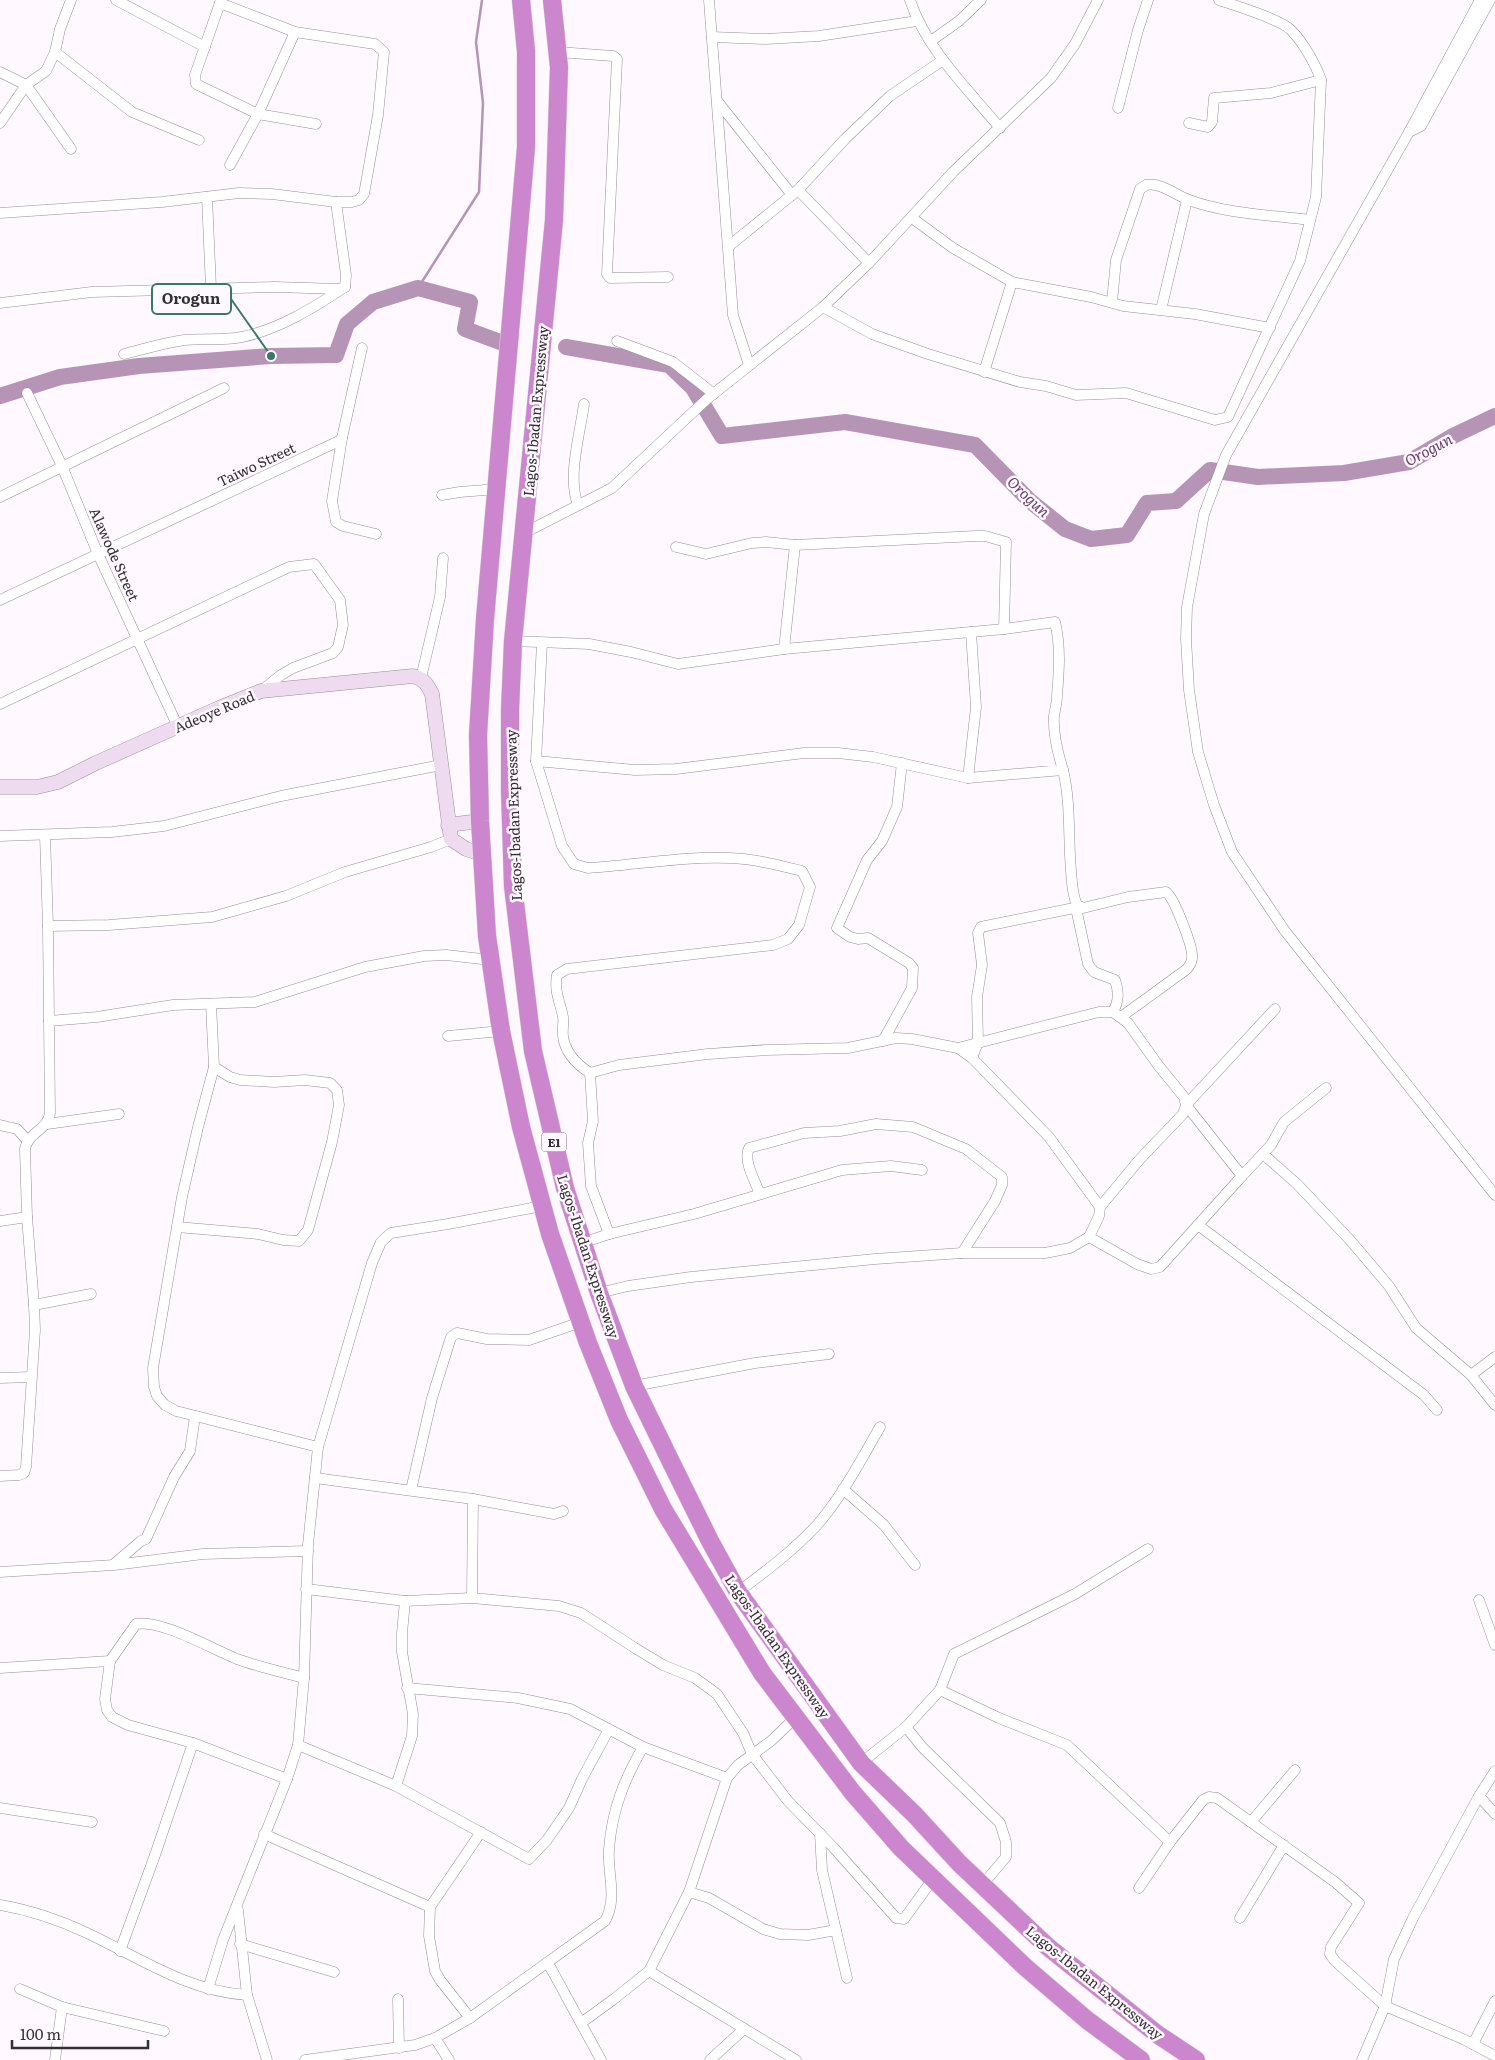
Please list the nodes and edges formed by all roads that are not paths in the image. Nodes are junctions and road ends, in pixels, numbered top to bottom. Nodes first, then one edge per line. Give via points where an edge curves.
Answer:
1 (71, 0) edge
2 (116, 0) edge
3 (521, 0) edge
4 (552, 0) edge
5 (709, 0) edge
6 (910, 0) edge
7 (981, 0) edge
8 (1098, 0) edge
9 (1148, 0) edge
10 (1219, 0) edge
11 (1480, 0) edge
12 (1490, 0) edge
13 (221, 2) edge
14 (917, 21) junction
15 (295, 32) junction
16 (712, 37) junction
17 (931, 42) junction
18 (205, 47) junction
19 (55, 52) junction
20 (558, 52) junction
21 (943, 60) junction
22 (0, 72) edge
23 (1322, 80) junction
24 (26, 85) junction
25 (718, 102) junction
26 (1118, 108) dead end
27 (258, 114) junction
28 (0, 123) edge
29 (1189, 123) dead end
30 (316, 124) dead end
31 (1000, 128) junction
32 (1409, 132) junction
33 (198, 140) dead end
34 (71, 149) dead end
35 (230, 164) dead end
36 (795, 192) junction
37 (207, 197) junction
38 (1188, 200) junction
39 (336, 202) junction
40 (0, 213) edge
41 (912, 218) junction
42 (1310, 220) junction
43 (728, 246) junction
44 (869, 262) junction
45 (668, 277) dead end
46 (1012, 282) junction
47 (345, 287) junction
48 (211, 288) junction
49 (1112, 302) junction
50 (0, 303) edge
51 (823, 307) junction
52 (1161, 310) junction
53 (1270, 328) junction
54 (618, 341) dead end
55 (362, 348) dead end
56 (124, 354) dead end
57 (748, 365) junction
58 (984, 372) junction
59 (224, 388) dead end
60 (27, 392) dead end
61 (711, 396) junction
62 (584, 404) dead end
63 (342, 438) junction
64 (62, 466) junction
65 (498, 489) junction
66 (442, 495) dead end
67 (0, 496) edge
68 (578, 505) junction
69 (524, 533) junction
70 (376, 534) dead end
71 (795, 545) junction
72 (676, 547) dead end
73 (98, 554) junction
74 (443, 558) dead end
75 (0, 600) edge
76 (1004, 629) junction
77 (971, 632) junction
78 (138, 638) junction
79 (513, 642) junction
80 (542, 643) junction
81 (784, 649) junction
82 (421, 678) junction
83 (261, 691) junction
84 (0, 704) edge
85 (178, 726) junction
86 (536, 761) junction
87 (902, 763) junction
88 (441, 765) junction
89 (1063, 770) junction
90 (968, 778) junction
91 (0, 787) edge
92 (480, 821) junction
93 (448, 825) junction
94 (45, 835) junction
95 (0, 836) edge
96 (451, 839) junction
97 (481, 854) junction
98 (1077, 907) junction
99 (48, 926) junction
100 (491, 960) junction
101 (211, 1004) junction
102 (1275, 1010) dead end
103 (1117, 1015) junction
104 (49, 1021) junction
105 (501, 1031) junction
106 (448, 1036) dead end
107 (883, 1040) junction
108 (978, 1042) junction
109 (958, 1048) junction
110 (972, 1058) junction
111 (214, 1067) junction
112 (590, 1073) junction
113 (1326, 1088) dead end
114 (1186, 1105) junction
115 (119, 1114) dead end
116 (47, 1124) junction
117 (0, 1125) edge
118 (27, 1140) junction
119 (1263, 1154) junction
120 (922, 1170) dead end
121 (1242, 1176) junction
122 (760, 1194) junction
123 (1495, 1195) edge
124 (542, 1206) junction
125 (1100, 1207) junction
126 (27, 1217) junction
127 (0, 1221) edge
128 (1198, 1225) junction
129 (177, 1227) junction
130 (609, 1234) junction
131 (1089, 1237) junction
132 (582, 1243) junction
133 (962, 1253) junction
134 (599, 1293) junction
135 (91, 1294) dead end
136 (34, 1305) junction
137 (581, 1322) junction
138 (829, 1354) dead end
139 (1495, 1357) edge
140 (1471, 1375) junction
141 (30, 1377) junction
142 (0, 1378) edge
143 (634, 1386) junction
144 (1495, 1405) edge
145 (1437, 1410) dead end
146 (195, 1416) junction
147 (880, 1428) dead end
148 (318, 1447) junction
149 (0, 1476) edge
150 (315, 1478) junction
151 (843, 1489) junction
152 (411, 1490) junction
153 (473, 1499) junction
154 (563, 1511) dead end
155 (1148, 1549) dead end
156 (308, 1551) junction
157 (114, 1565) junction
158 (915, 1565) dead end
159 (0, 1572) edge
160 (306, 1589) junction
161 (738, 1592) junction
162 (472, 1598) junction
163 (1479, 1600) dead end
164 (405, 1601) junction
165 (1495, 1644) edge
166 (110, 1661) junction
167 (0, 1668) edge
168 (304, 1678) junction
169 (407, 1688) junction
170 (940, 1690) junction
171 (795, 1718) junction
172 (906, 1727) junction
173 (609, 1729) junction
174 (192, 1743) junction
175 (298, 1745) junction
176 (643, 1747) junction
177 (752, 1754) junction
178 (861, 1763) junction
179 (1295, 1770) dead end
180 (1495, 1771) edge
181 (727, 1778) junction
182 (287, 1779) junction
183 (396, 1786) junction
184 (1480, 1796) junction
185 (0, 1808) edge
186 (1495, 1814) edge
187 (92, 1822) dead end
188 (1251, 1822) junction
189 (481, 1832) junction
190 (820, 1833) junction
191 (264, 1834) junction
192 (1170, 1842) junction
193 (1284, 1845) junction
194 (933, 1879) junction
195 (983, 1884) junction
196 (1139, 1888) dead end
197 (689, 1892) junction
198 (0, 1905) edge
199 (238, 1906) junction
200 (430, 1907) junction
201 (1240, 1918) dead end
202 (836, 1930) junction
203 (240, 1944) junction
204 (120, 1951) junction
205 (548, 1962) junction
206 (649, 1971) junction
207 (334, 1972) dead end
208 (846, 1978) dead end
209 (20, 1989) dead end
210 (208, 1989) junction
211 (247, 1995) junction
212 (398, 1999) dead end
213 (1495, 2001) edge
214 (1384, 2006) junction
215 (62, 2007) junction
216 (470, 2018) junction
217 (581, 2023) junction
218 (744, 2029) junction
219 (164, 2031) dead end
220 (435, 2038) junction
221 (1473, 2044) junction
222 (399, 2048) junction
223 (364, 2056) edge
224 (1495, 2056) edge
225 (55, 2060) edge
226 (267, 2060) edge
227 (305, 2060) edge
228 (449, 2060) edge
229 (601, 2060) edge
230 (710, 2060) edge
231 (796, 2060) edge
232 (1141, 2060) edge
233 (1196, 2060) edge
234 (1362, 2060) edge

1 - 19 street
2 - 18 street
3 - 65 highway, Lagos-Ibadan Expressway / E1 via 526,51 526,147
4 - 20 highway, Lagos-Ibadan Expressway / E1
5 - 16 street
6 - 14 street
7 - 17 street via 960,21
8 - 31 street via 1075,44 1051,78
9 - 26 street
10 - 23 street via 1291,30 1314,62
11 - 32 street
12 - 32 street via 1421,126
13 - 15 street
13 - 18 street
14 - 16 street via 818,36 766,39
14 - 17 street
15 - 27 street
15 - 39 street via 375,44 384,52 378,115 364,194 360,200
16 - 25 street
17 - 21 street
18 - 27 street via 195,75 196,84
19 - 24 street via 46,72
19 - 33 street via 132,112
20 - 45 street via 613,56 617,59 607,274 610,278
20 - 69 highway, Lagos-Ibadan Expressway / E1 via 554,220
21 - 31 street
21 - 36 street via 890,96
22 - 24 street
23 - 29 street via 1271,93 1214,98 1212,122 1208,127
23 - 42 street via 1316,197
24 - 28 street
24 - 34 street
25 - 36 street
25 - 43 street
27 - 30 street
27 - 35 street
31 - 41 street via 952,172
32 - 123 street via 1226,455 1204,514 1187,607 1189,690 1198,752 1232,852 1286,931
36 - 43 street
36 - 44 street
37 - 39 street via 239,193 272,194
37 - 40 street
37 - 48 street
38 - 42 street via 1216,208
38 - 49 street via 1151,184 1140,189 1116,260
38 - 52 street
39 - 47 street
41 - 44 street
41 - 46 street via 953,248
42 - 53 street via 1300,262
43 - 57 street via 733,315
44 - 51 street
46 - 49 street
46 - 58 street
47 - 48 street
47 - 56 street via 312,308 262,332 240,338 184,340
48 - 50 street via 92,292
49 - 52 street
51 - 57 street
51 - 58 street via 872,334
52 - 53 street
53 - 58 street via 1228,417 1221,420 1126,393 1076,395
54 - 61 street via 674,362
55 - 63 street
57 - 61 street
59 - 64 street
60 - 64 street, Alawode Street
61 - 68 street via 612,488
62 - 68 street via 573,477
63 - 70 street via 332,501 336,522
63 - 73 street, Taiwo Street
64 - 67 street
64 - 73 street, Alawode Street
65 - 66 street
65 - 92 highway, Lagos-Ibadan Expressway / E1 via 485,619 479,726
68 - 69 street
69 - 79 highway, Lagos-Ibadan Expressway / E1
71 - 72 street via 752,543 706,554
71 - 76 street via 976,536 1006,542
71 - 81 street
73 - 75 street, Taiwo Street
73 - 78 street, Alawode Street
74 - 82 street via 440,597
76 - 77 street
76 - 89 street via 1055,622 1059,657 1054,717
77 - 81 street
77 - 90 street via 976,707
78 - 83 street via 288,567 314,564 340,600 343,625 338,647 281,675
78 - 84 street
78 - 85 street, Alawode Street
79 - 80 street
79 - 132 highway, Lagos-Ibadan Expressway / E1 via 510,791 513,886 533,1051 565,1188
80 - 81 street via 589,644 678,664
80 - 86 street
82 - 83 street, Adeoye Road via 406,676
82 - 88 street via 432,694
83 - 85 street, Adeoye Road
85 - 91 street, Adeoye Road via 58,782 37,787
86 - 87 street via 635,770 676,769 804,753 838,753
86 - 112 street via 562,846 574,864 588,868 730,858 802,871 810,887 798,926 788,939 773,945 567,969 557,975 555,988 563,1018 566,1049 576,1064
87 - 90 street
87 - 107 street via 897,807 882,841 867,860 837,928 850,937 868,938 913,968 912,988
88 - 93 street
88 - 94 street via 281,796 164,826
89 - 90 street
89 - 98 street via 1068,793 1068,845
92 - 93 street
92 - 97 highway, Lagos-Ibadan Expressway / E1
93 - 96 street
94 - 95 street
94 - 99 street
96 - 97 street
96 - 99 street via 345,872 286,896 212,917 109,926
97 - 100 highway, Lagos-Ibadan Expressway / E1
98 - 103 street via 1088,964 1094,972 1115,980
98 - 103 street via 1166,892 1190,944 1192,958 1187,969
98 - 108 street via 981,927 978,933 982,965 977,997
99 - 104 street
100 - 101 street via 446,955 404,958 256,1002
100 - 105 highway, Lagos-Ibadan Expressway / E1
101 - 104 street via 173,1005
101 - 111 street
102 - 114 street
103 - 108 street via 1089,1014
103 - 114 street via 1128,1023 1184,1097
104 - 116 street via 50,1099
105 - 106 street
105 - 124 highway, Lagos-Ibadan Expressway / E1
107 - 109 street via 912,1039
107 - 112 street via 848,1048 708,1054 618,1065
108 - 109 street
108 - 110 street
109 - 110 street
110 - 125 street via 1049,1137
111 - 129 street
111 - 129 street via 230,1078 240,1080 330,1083 338,1090 339,1105 332,1142 308,1230 299,1241
112 - 130 street via 593,1121 588,1143 591,1186
113 - 119 street via 1284,1122 1272,1145
114 - 121 street
114 - 125 street via 1182,1114
115 - 116 street
116 - 118 street
117 - 118 street via 16,1129
118 - 126 street via 24,1168
119 - 121 street
119 - 140 street via 1297,1184 1350,1240 1389,1286 1416,1328
120 - 122 street via 891,1166 857,1167
121 - 128 street
122 - 130 street
122 - 133 street via 746,1154 748,1148 804,1132 840,1131 876,1124 913,1127 966,1148 1002,1177 1002,1185
124 - 137 highway, Lagos-Ibadan Expressway / E1
124 - 148 street via 386,1235 372,1263
125 - 131 street
126 - 127 street
126 - 136 street
128 - 131 street via 1160,1267 1151,1269
128 - 145 street via 1424,1395
129 - 146 street via 153,1368 154,1387 164,1405
130 - 132 street
131 - 133 street via 1070,1248 1045,1253
132 - 134 highway, Lagos-Ibadan Expressway / E1
133 - 134 street via 691,1277
134 - 143 highway, Lagos-Ibadan Expressway / E1
135 - 136 street
136 - 141 street via 34,1352
137 - 152 street via 529,1340 508,1341 457,1333 450,1337
137 - 171 highway, Lagos-Ibadan Expressway / E1 via 619,1420 663,1509 762,1672
138 - 143 street via 755,1363
139 - 140 street
140 - 144 street
141 - 142 street
141 - 149 street via 26,1467 24,1473
143 - 161 highway, Lagos-Ibadan Expressway / E1
146 - 148 street
146 - 157 street via 190,1451 174,1477 146,1539
147 - 151 street
148 - 150 street
150 - 152 street
150 - 156 street
151 - 158 street via 884,1525
151 - 161 street via 818,1524 771,1568
152 - 153 street
153 - 154 street via 554,1514
153 - 162 street
155 - 170 street via 1075,1594 954,1654
156 - 157 street via 203,1554
156 - 160 street
157 - 159 street
160 - 164 street
160 - 168 street
161 - 178 highway, Lagos-Ibadan Expressway / E1
162 - 164 street
162 - 177 street via 559,1606 581,1613 663,1665 694,1678 717,1694 743,1733
163 - 165 street
164 - 169 street via 402,1652
166 - 167 street
166 - 168 street via 136,1624 142,1623 184,1636 238,1659
166 - 174 street via 105,1699 112,1717 128,1726
168 - 175 street
169 - 173 street via 549,1704 570,1709
169 - 183 street via 413,1714 412,1736
170 - 172 street
170 - 192 street via 1067,1745
171 - 177 street
171 - 194 highway, Lagos-Ibadan Expressway / E1 via 853,1793
172 - 178 street
172 - 195 street via 922,1747 1000,1823 1006,1842 1006,1857
173 - 176 street
173 - 189 street via 569,1808 529,1859
174 - 182 street
174 - 204 street
175 - 182 street
175 - 183 street
176 - 181 street
176 - 205 street via 626,1776 617,1806 609,1849 610,1911 605,1921
177 - 181 street
177 - 190 street via 788,1801
178 - 195 highway, Lagos-Ibadan Expressway / E1
179 - 188 street
180 - 184 street
181 - 197 street
182 - 191 street
183 - 189 street
184 - 186 street
184 - 214 street via 1394,1959
185 - 187 street
188 - 192 street via 1217,1798 1208,1797
188 - 193 street
189 - 200 street
190 - 194 street via 896,1918 904,1919
190 - 202 street via 822,1870
191 - 199 street
191 - 200 street
192 - 196 street
193 - 201 street
193 - 214 street via 1359,1903 1334,1940 1330,1954
194 - 232 highway, Lagos-Ibadan Expressway / E1 via 1038,1978
195 - 233 highway, Lagos-Ibadan Expressway / E1 via 1048,1947 1157,2034
197 - 202 street via 709,1898 763,1929 780,1934 808,1935
197 - 206 street
198 - 204 street via 60,1921
199 - 203 street
199 - 210 street via 223,1940
200 - 216 street via 429,1936 435,1971
202 - 208 street
203 - 207 street
203 - 211 street
204 - 210 street
205 - 216 street
205 - 217 street
206 - 217 street
206 - 218 street
209 - 215 street
210 - 211 street
211 - 226 street
212 - 222 street
213 - 221 street
214 - 221 street
214 - 234 street
215 - 219 street
215 - 225 street
216 - 220 street
217 - 229 street
218 - 230 street
218 - 231 street
220 - 222 street
220 - 228 street
221 - 224 street
222 - 223 street
223 - 227 street

